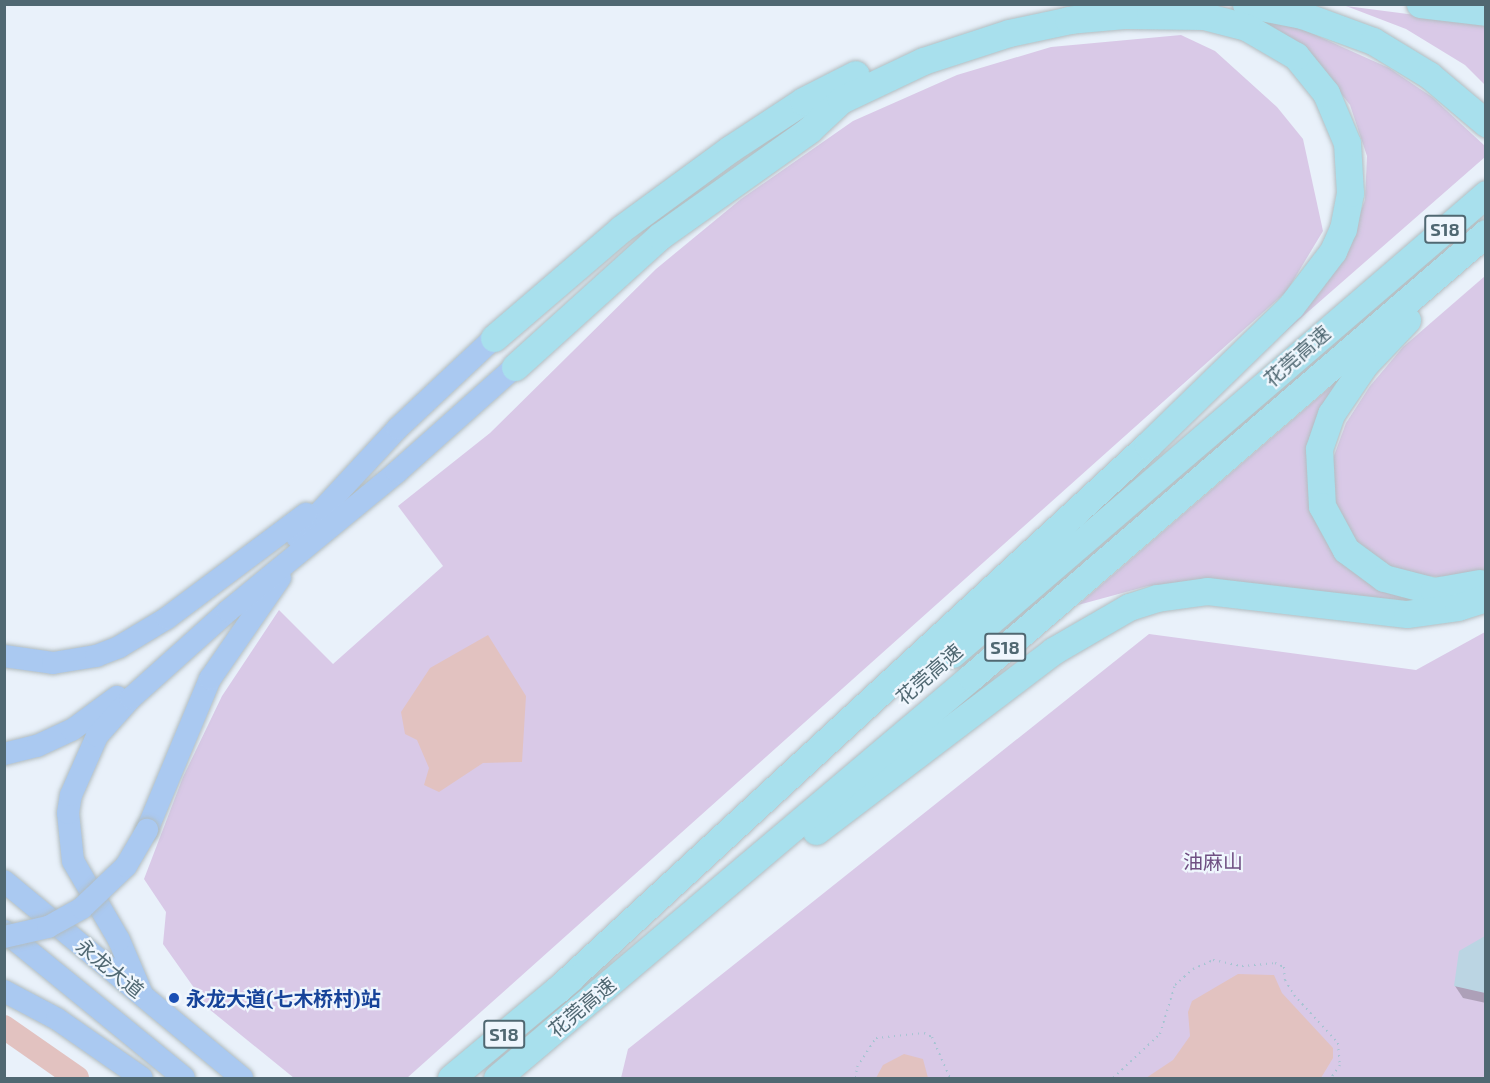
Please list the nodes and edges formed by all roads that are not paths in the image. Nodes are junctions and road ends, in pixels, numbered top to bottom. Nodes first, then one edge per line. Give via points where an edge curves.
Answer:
1 (1152, 4) edge
2 (1246, 4) edge
3 (1317, 4) edge
4 (1420, 4) edge
5 (1060, 12) edge
6 (1485, 12) edge
7 (1485, 103) edge
8 (1485, 123) edge
9 (1485, 194) edge
10 (1485, 233) edge
11 (1485, 249) edge
12 (1434, 284) junction
13 (494, 338) joint
14 (515, 367) joint
15 (356, 474) junction
16 (330, 528) junction
17 (1485, 580) edge
18 (1485, 598) edge
19 (4, 656) edge
20 (4, 754) edge
21 (4, 881) edge
22 (4, 931) edge
23 (4, 937) edge
24 (557, 990) junction
25 (4, 991) edge
26 (142, 994) junction
27 (578, 1011) junction
28 (142, 1078) edge
29 (184, 1078) edge
30 (242, 1078) edge
31 (451, 1078) edge
32 (497, 1078) edge

1 - 5 highway
2 - 8 highway via 1302,15 1373,41 1429,75
3 - 7 highway via 1406,43 1438,63
4 - 6 highway
5 - 13 highway via 921,44 803,101 621,229
5 - 14 highway via 923,61 841,100 809,130 660,236
5 - 24 highway via 1204,16 1246,27 1296,56 1326,93 1347,143 1350,193 1343,229 1333,252 1291,306 1075,514
9 - 24 highway, 花莞高速 / S18
10 - 12 highway, 花莞高速 / S18
11 - 12 highway
12 - 17 highway via 1342,395 1319,449 1318,487 1336,537 1355,559 1384,578 1434,591
12 - 27 highway, 花莞高速 / S18
13 - 15 main road via 398,428
14 - 16 main road
15 - 19 main road via 192,600 119,647 96,656 53,663
15 - 20 main road via 311,524 111,702 55,739
16 - 23 main road, bridge via 284,573 223,656 197,705 147,830 126,866 82,908 48,927
16 - 26 main road via 228,610 131,698 97,736 77,775 68,813 73,861 123,948
18 - 27 highway via 1458,607 1407,614 1207,591 1157,598 1129,607 1077,634 1038,662
21 - 26 main road, 永龙大道
22 - 29 main road, 永龙大道
24 - 31 highway, 花莞高速 / S18
25 - 28 main road via 57,1019
26 - 30 main road, 永龙大道
27 - 32 highway, 花莞高速 / S18

